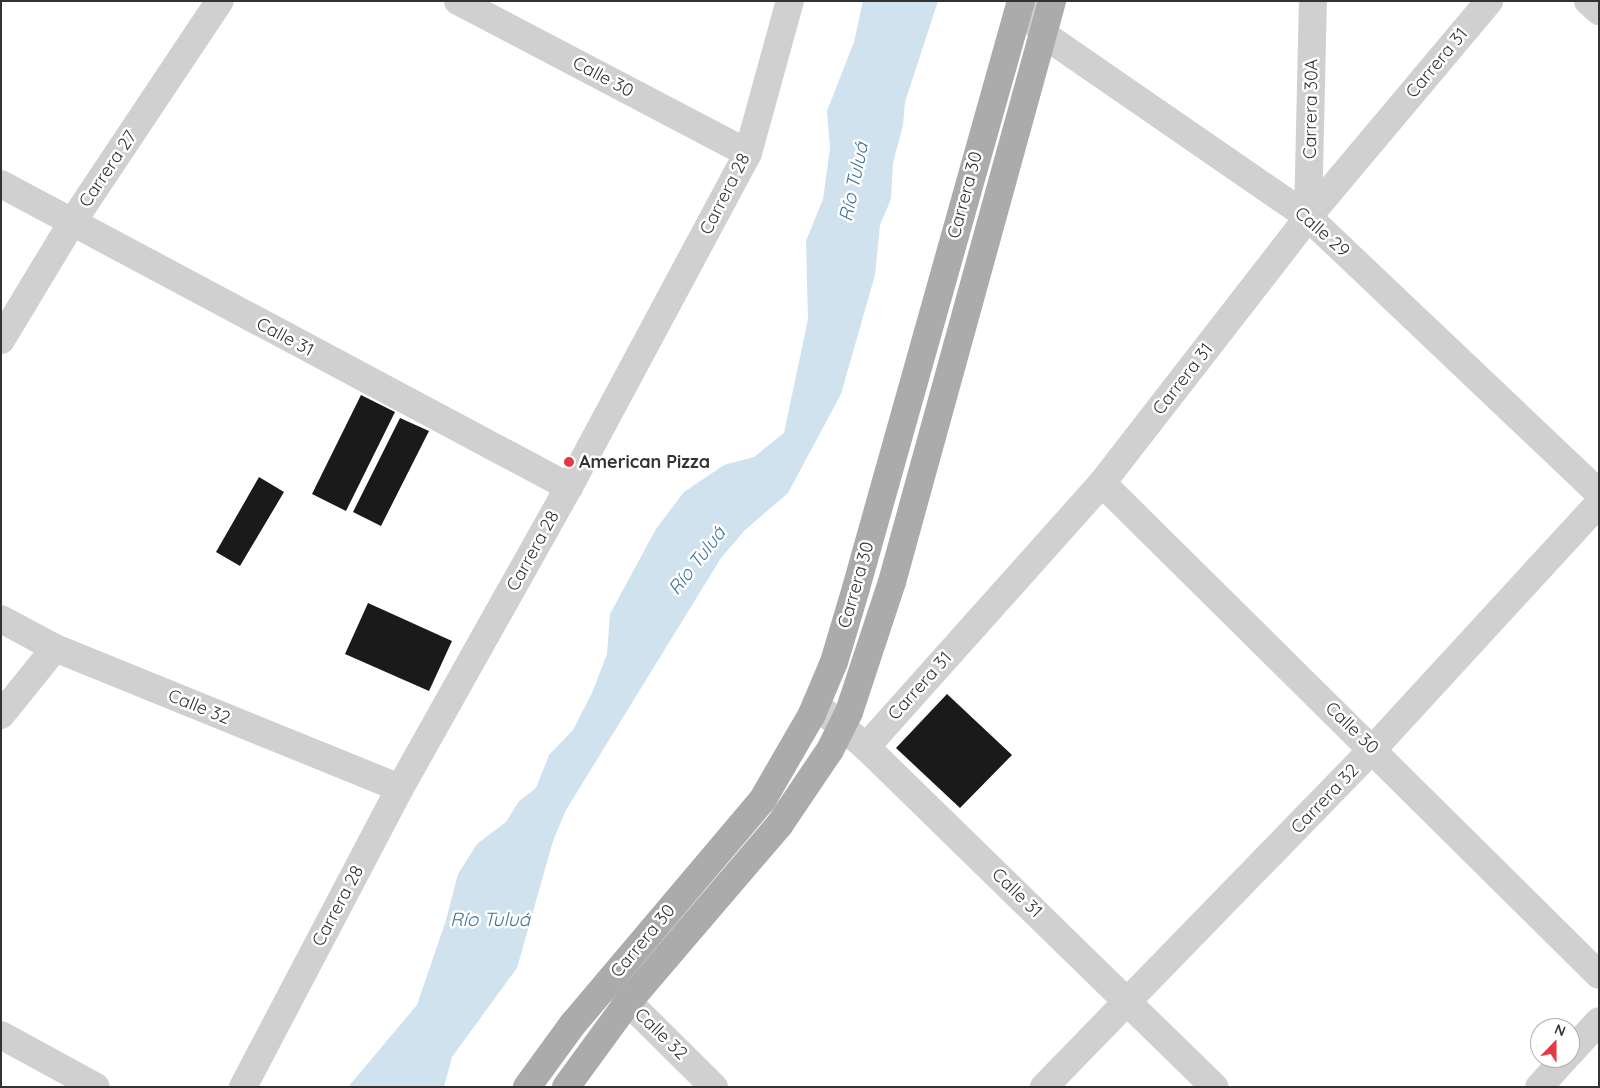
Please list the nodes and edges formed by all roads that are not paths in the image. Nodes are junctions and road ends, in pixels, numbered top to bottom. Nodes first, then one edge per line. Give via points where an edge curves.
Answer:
1 (220, 1) edge
2 (458, 1) edge
3 (790, 1) edge
4 (1022, 1) edge
5 (1052, 1) edge
6 (1313, 1) edge
7 (1490, 1) edge
8 (1588, 1) edge
9 (1599, 11) edge
10 (1043, 34) junction
11 (748, 153) junction
12 (1, 184) edge
13 (1308, 217) junction
14 (71, 224) junction
15 (1, 340) edge
16 (1102, 483) junction
17 (569, 487) junction
18 (1599, 493) edge
19 (1599, 503) edge
20 (1, 619) edge
21 (55, 648) junction
22 (816, 705) junction
23 (1, 715) edge
24 (842, 727) junction
25 (866, 747) junction
26 (1373, 749) junction
27 (400, 788) junction
28 (1599, 975) edge
29 (612, 978) junction
30 (1129, 1001) junction
31 (628, 1002) junction
32 (1599, 1021) edge
33 (1, 1035) edge
34 (1580, 1042) edge
35 (1556, 1068) edge
36 (96, 1087) edge
37 (243, 1087) edge
38 (528, 1087) edge
39 (566, 1087) edge
40 (714, 1087) edge
41 (1044, 1087) edge
42 (1214, 1087) edge
43 (1539, 1087) edge

1 - 14 street, Carrera 27
2 - 11 street, Calle 30
3 - 11 street, Carrera 28
4 - 10 street, Calle 29
4 - 22 main road, Carrera 30 via 853,598 834,662
5 - 10 main road, Carrera 30
6 - 13 street, Carrera 30A
7 - 13 street, Carrera 31
8 - 9 street
10 - 13 street, Calle 29
10 - 24 main road, Carrera 30 via 892,582
11 - 17 street, Carrera 28
12 - 14 street, Calle 31
13 - 16 street, Carrera 31
13 - 18 street, Calle 29
14 - 15 street, Carrera 27
14 - 17 street, Calle 31
16 - 25 street, Carrera 31
16 - 26 street, Calle 30
17 - 27 street, Carrera 28
19 - 26 street, Carrera 32
20 - 21 street, Calle 32
21 - 23 street
21 - 27 street, Calle 32
22 - 24 street, Calle 31
22 - 29 main road, Carrera 30 via 763,798
24 - 25 street, Calle 31
24 - 31 main road, Carrera 30 via 780,824
25 - 30 street, Calle 31
26 - 28 street, Calle 30
26 - 30 street, Carrera 32
27 - 37 street, Carrera 28
29 - 31 street, Calle 32
29 - 38 main road, Carrera 30
30 - 41 street, Carrera 32
30 - 42 street, Calle 31
31 - 39 main road, Carrera 30
31 - 40 street, Calle 32
32 - 34 street
33 - 36 street
35 - 43 street

